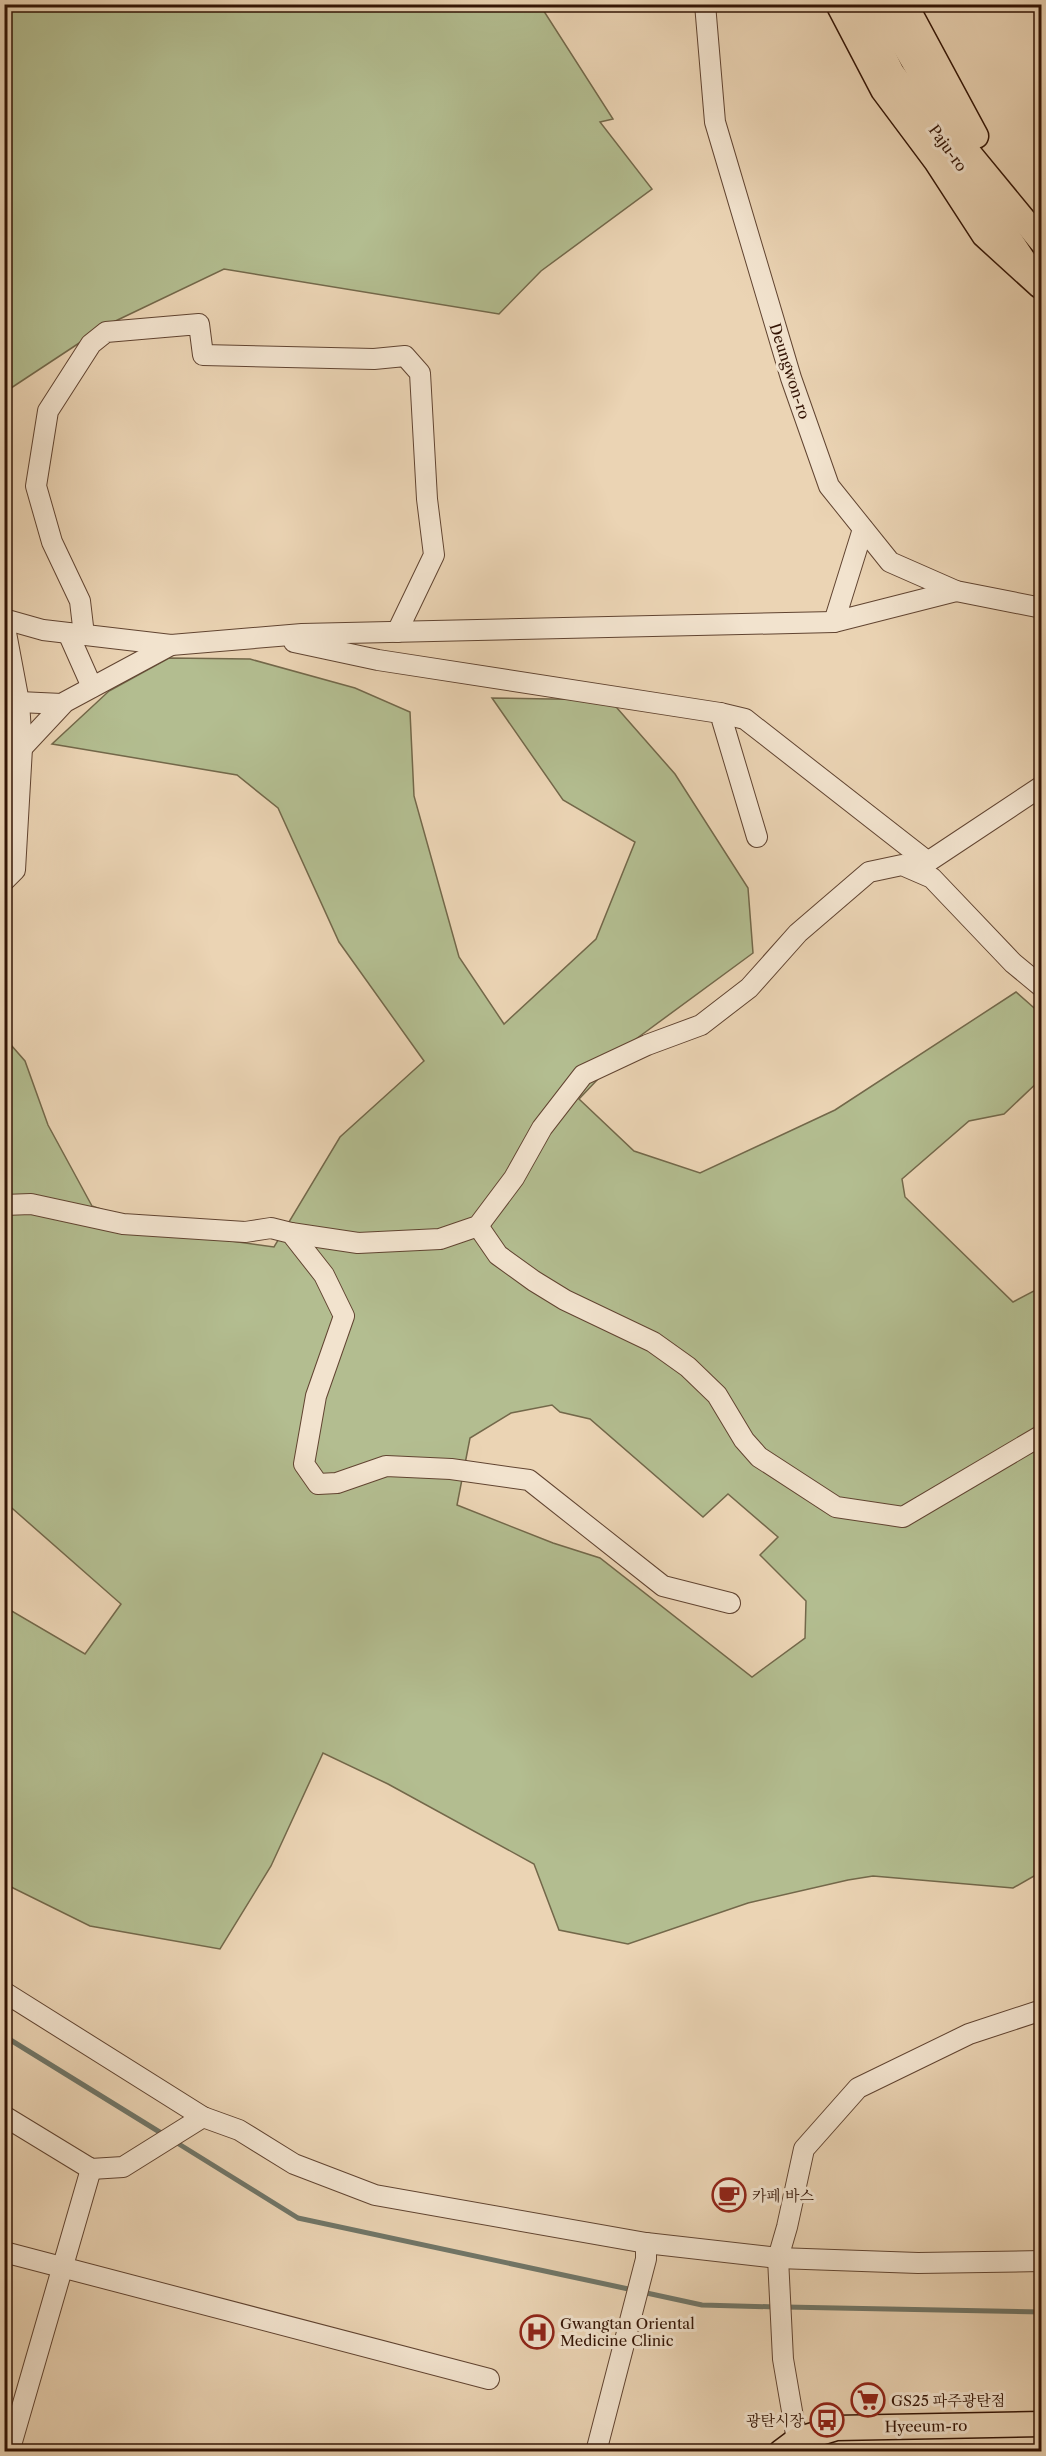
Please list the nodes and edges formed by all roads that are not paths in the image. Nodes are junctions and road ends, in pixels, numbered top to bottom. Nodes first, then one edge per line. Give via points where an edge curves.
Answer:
1 (705, 4) edge
2 (838, 4) edge
3 (858, 4) edge
4 (880, 4) edge
5 (905, 4) edge
6 (1011, 202) junction
7 (1041, 242) edge
8 (1041, 288) edge
9 (863, 529) junction
10 (956, 591) junction
11 (1041, 608) edge
12 (4, 620) edge
13 (834, 622) junction
14 (397, 632) junction
15 (76, 634) junction
16 (272, 637) junction
17 (171, 645) junction
18 (92, 687) junction
19 (19, 702) junction
20 (62, 704) junction
21 (720, 713) junction
22 (13, 751) edge
23 (1041, 786) edge
24 (757, 837) dead end
25 (922, 866) junction
26 (4, 881) edge
27 (1041, 987) edge
28 (4, 1205) edge
29 (478, 1226) junction
30 (291, 1233) junction
31 (1041, 1435) edge
32 (730, 1603) dead end
33 (4, 1992) edge
34 (1041, 2010) edge
35 (4, 2116) edge
36 (203, 2117) junction
37 (91, 2169) junction
38 (646, 2251) junction
39 (4, 2252) edge
40 (1041, 2261) edge
41 (779, 2267) junction
42 (64, 2268) junction
43 (489, 2379) dead end
44 (1041, 2424) edge
45 (789, 2446) edge
46 (9, 2451) edge
47 (596, 2451) edge

1 - 9 street, Deungwon-ro via 715,122 791,378 829,486
2 - 8 main road via 883,90 984,235
3 - 8 main road, Paju-ro via 892,73 972,182
4 - 6 main road, Paju-ro via 963,146
5 - 6 main road
6 - 7 main road, Paju-ro
9 - 10 street, Deungwon-ro via 890,562
9 - 13 street
10 - 11 street, Deungwon-ro
10 - 13 street
12 - 15 street
12 - 19 street
13 - 14 street
14 - 15 street via 434,555 420,373 405,356 374,359 203,355 199,324 106,332 91,344 48,411 36,486 52,542 80,601
14 - 16 street
15 - 17 street
15 - 18 street
16 - 17 street
16 - 21 street via 378,660
17 - 18 street
18 - 20 street
19 - 20 street
19 - 22 street
20 - 22 street
21 - 24 street
21 - 25 street via 745,719
22 - 26 street via 15,870
23 - 25 street
25 - 27 street via 1013,963
25 - 29 street via 902,865 869,872 798,933 749,988 701,1025 583,1075 542,1128 514,1178
28 - 30 street via 31,1204 123,1224 245,1232 271,1228
29 - 30 street via 440,1239 358,1243
29 - 31 street via 498,1255 534,1281 653,1342 687,1367 717,1395 744,1440 759,1456 836,1507 903,1517
30 - 32 street via 324,1275 344,1316 316,1396 304,1464 318,1484 337,1483 386,1467 451,1469 529,1480 663,1586
33 - 36 street
34 - 41 street via 969,2034 858,2088 804,2148
35 - 37 street
36 - 37 street via 123,2167
36 - 38 street via 239,2130 294,2164 375,2195
37 - 42 street
38 - 41 street
38 - 47 street
39 - 42 street
40 - 41 street
41 - 45 street
42 - 43 street
42 - 46 street
44 - 45 main road, Hyeeum-ro via 836,2428

